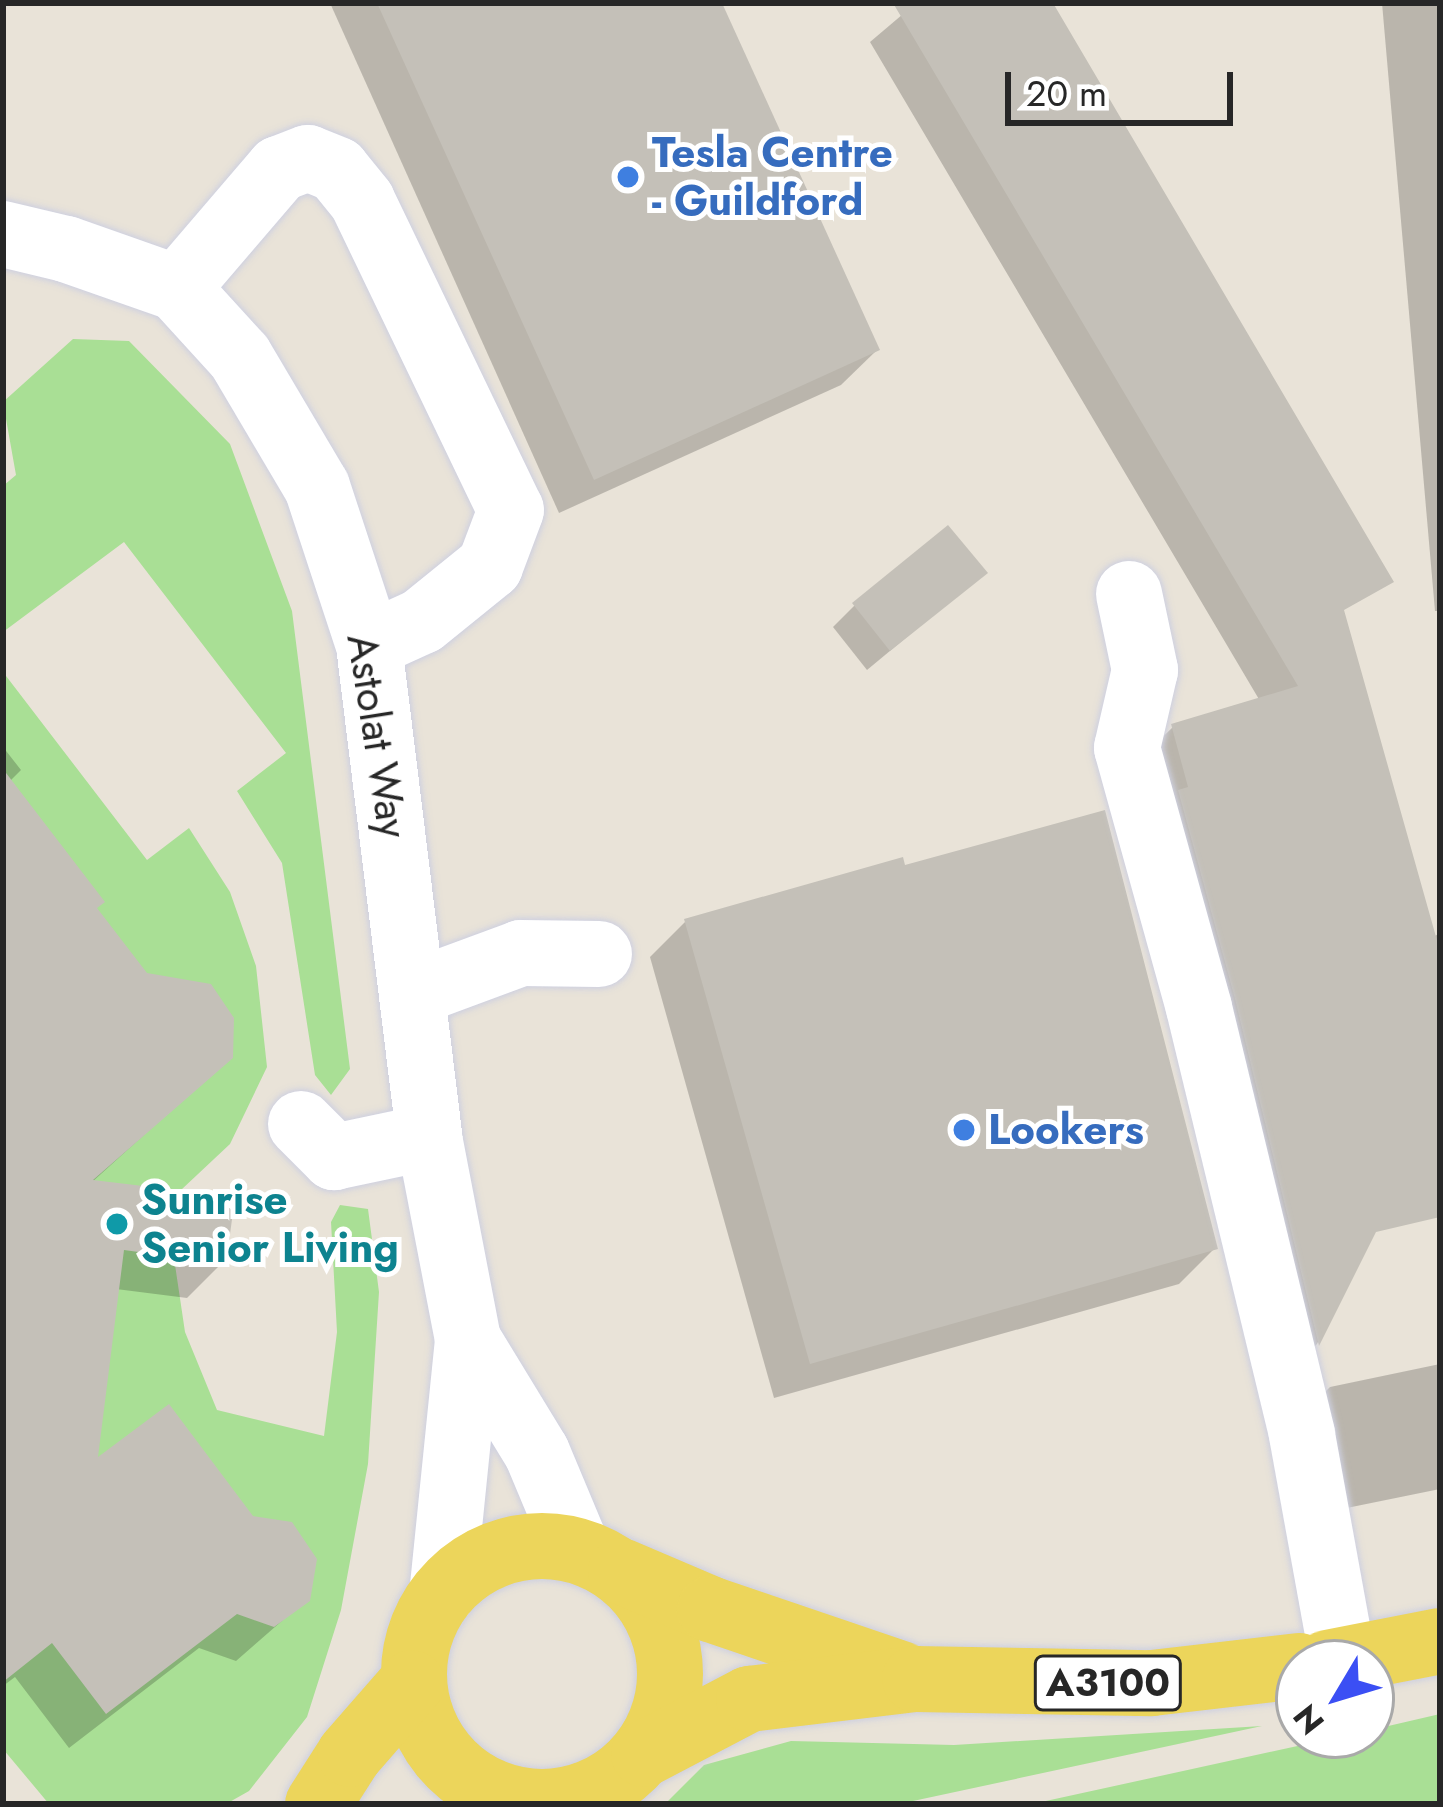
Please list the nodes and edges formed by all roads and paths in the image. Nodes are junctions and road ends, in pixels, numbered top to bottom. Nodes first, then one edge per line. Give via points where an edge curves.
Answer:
1 (3, 234) edge
2 (177, 289) junction
3 (1130, 594) dead end
4 (370, 645) junction
5 (599, 954) dead end
6 (413, 993) junction
7 (301, 1124) dead end
8 (429, 1137) junction
9 (468, 1340) junction
10 (597, 1560) junction
11 (442, 1594) junction
12 (1321, 1639) edge
13 (1440, 1641) edge
14 (1395, 1649) edge
15 (1275, 1669) edge
16 (915, 1679) junction
17 (412, 1683) junction
18 (644, 1754) junction
19 (485, 1799) edge
20 (318, 1804) edge

1 - 2 street, Astolat Way
2 - 4 street, Astolat Way via 240,357 317,487
2 - 4 street via 279,169 308,158 337,170 362,201 511,510 490,566 422,621
3 - 12 street via 1144,670 1126,748 1199,1008 1302,1436
4 - 6 street, Astolat Way
5 - 6 street via 520,953
6 - 8 street, Astolat Way
7 - 8 street via 334,1157
8 - 9 street, Astolat Way
9 - 10 street, Astolat Way
9 - 11 street, Astolat Way
10 - 11 main road via 541,1546 504,1552
10 - 16 main road, A3100 via 710,1609
10 - 18 main road via 646,1597 665,1635 671,1676 664,1718
11 - 17 main road via 424,1628
13 - 14 main road, A3100
15 - 16 main road, A3100 via 1152,1684
16 - 18 main road, A3100 via 748,1699
17 - 19 main road via 431,1746
17 - 20 main road
18 - 19 main road via 613,1782 576,1798

